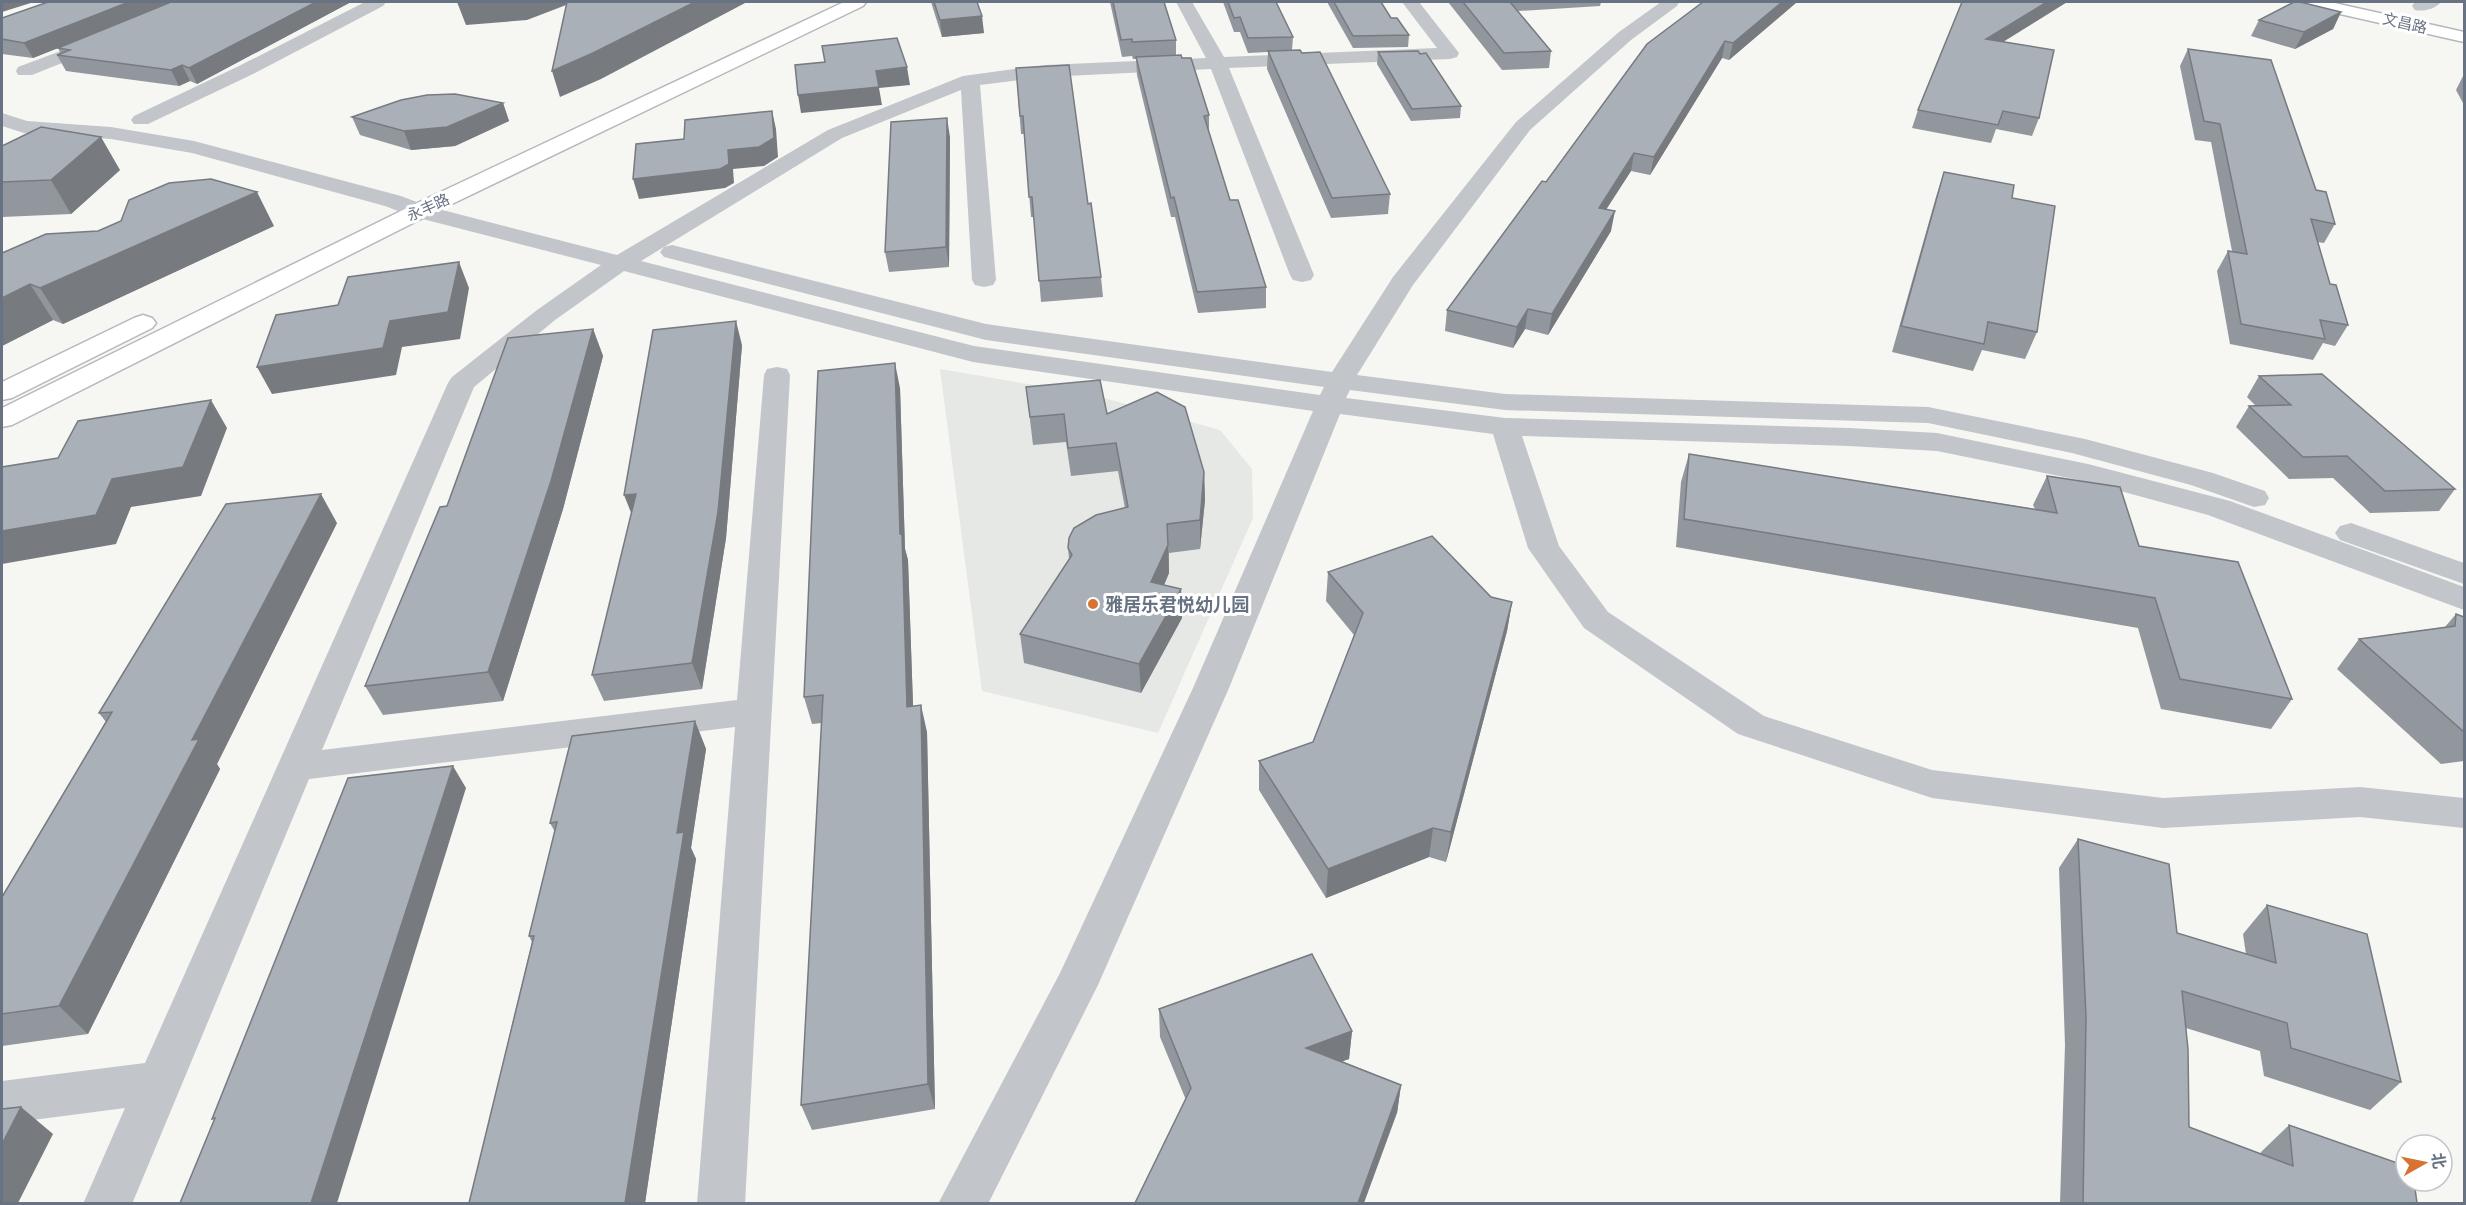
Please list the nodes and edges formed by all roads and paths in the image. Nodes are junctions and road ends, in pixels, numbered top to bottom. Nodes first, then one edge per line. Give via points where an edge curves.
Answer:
1 (377, 2) edge
2 (819, 2) edge
3 (857, 2) edge
4 (1184, 2) edge
5 (1410, 2) edge
6 (1671, 2) edge
7 (2309, 2) edge
8 (2400, 2) edge
9 (2432, 6) edge
10 (116, 35) edge
11 (2464, 37) edge
12 (1218, 64) junction
13 (25, 71) dead end
14 (970, 80) junction
15 (2, 97) edge
16 (2, 119) edge
17 (141, 120) junction
18 (419, 200) junction
19 (445, 200) junction
20 (393, 201) junction
21 (309, 243) dead end
22 (648, 246) junction
23 (622, 262) junction
24 (1302, 275) dead end
25 (984, 279) dead end
26 (160, 315) dead end
27 (777, 375) dead end
28 (2, 392) edge
29 (1335, 393) junction
30 (2, 419) edge
31 (1504, 427) junction
32 (2464, 574) edge
33 (2464, 599) edge
34 (755, 711) junction
35 (296, 766) junction
36 (2464, 813) edge
37 (159, 1082) junction
38 (2, 1102) edge
39 (107, 1203) edge
40 (721, 1203) edge
41 (962, 1203) edge

1 - 17 street
2 - 18 street, 永丰路
3 - 19 street, 永丰路
4 - 12 street
5 - 12 street via 1450,53
6 - 29 street via 1625,36 1523,126 1402,282
7 - 11 street, 文昌路
8 - 9 street, 文昌路
10 - 13 street
12 - 14 street via 1045,71
12 - 24 street
14 - 22 street via 835,134
14 - 25 street
15 - 17 street via 54,116
16 - 20 street via 24,127 111,133 194,147
17 - 18 street via 219,132
18 - 19 street
18 - 20 street
18 - 23 street
18 - 30 street, 永丰路
19 - 22 street
20 - 21 street, 永丰路
22 - 23 street
22 - 29 street via 986,332
23 - 29 street via 973,354
23 - 35 street via 546,315 462,383
26 - 28 street
27 - 34 street
29 - 31 street
29 - 32 street via 1928,416 2075,445 2202,478
29 - 41 street via 1211,688 1076,985
31 - 33 street via 1937,442 2088,472 2219,508
31 - 36 street via 1544,548 1596,620 1752,725 1932,784 2152,812 2360,802
34 - 35 street
34 - 40 street
35 - 37 street
37 - 38 street
37 - 39 street

